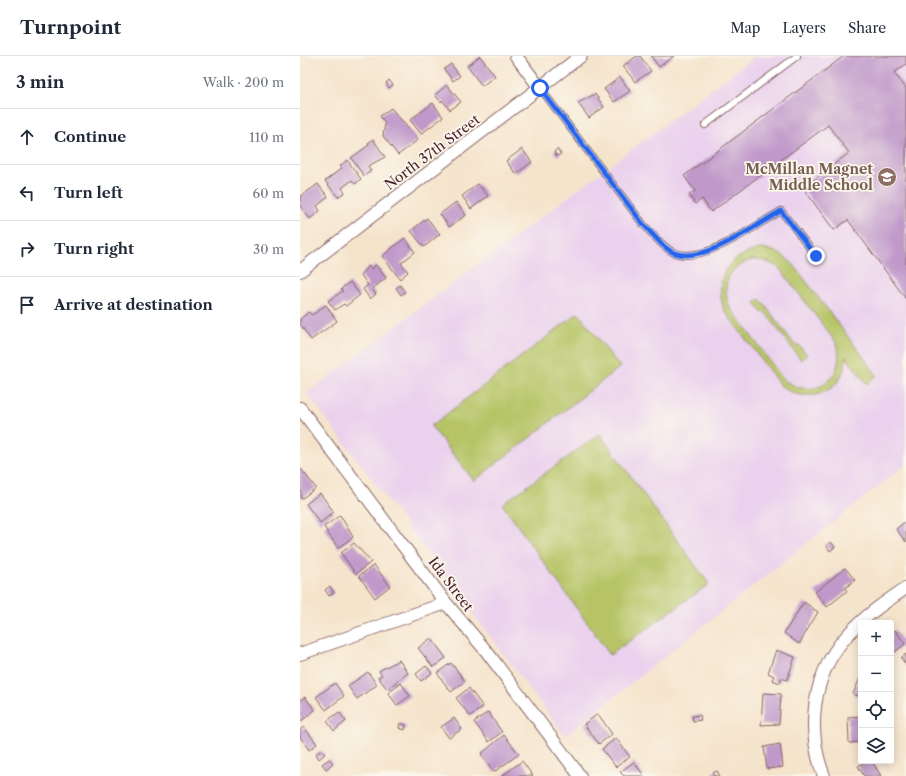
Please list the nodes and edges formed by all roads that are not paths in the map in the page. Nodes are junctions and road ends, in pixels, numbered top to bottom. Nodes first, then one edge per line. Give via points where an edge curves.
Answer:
1 (516, 56) edge
2 (581, 56) edge
3 (797, 56) edge
4 (540, 88) junction
5 (705, 125) dead end
6 (816, 256) dead end
7 (300, 271) edge
8 (300, 408) edge
9 (906, 588) edge
10 (446, 603) junction
11 (300, 654) edge
12 (580, 776) edge
13 (824, 776) edge

1 - 4 street
2 - 4 street, North 37th Street
3 - 5 lane
4 - 6 lane via 643,224 676,254 704,253 781,211
4 - 7 street, North 37th Street
8 - 10 street, Ida Street
9 - 13 street via 861,621 844,638 827,664 816,696 814,713 814,740
10 - 11 street
10 - 12 street, Ida Street via 487,652

